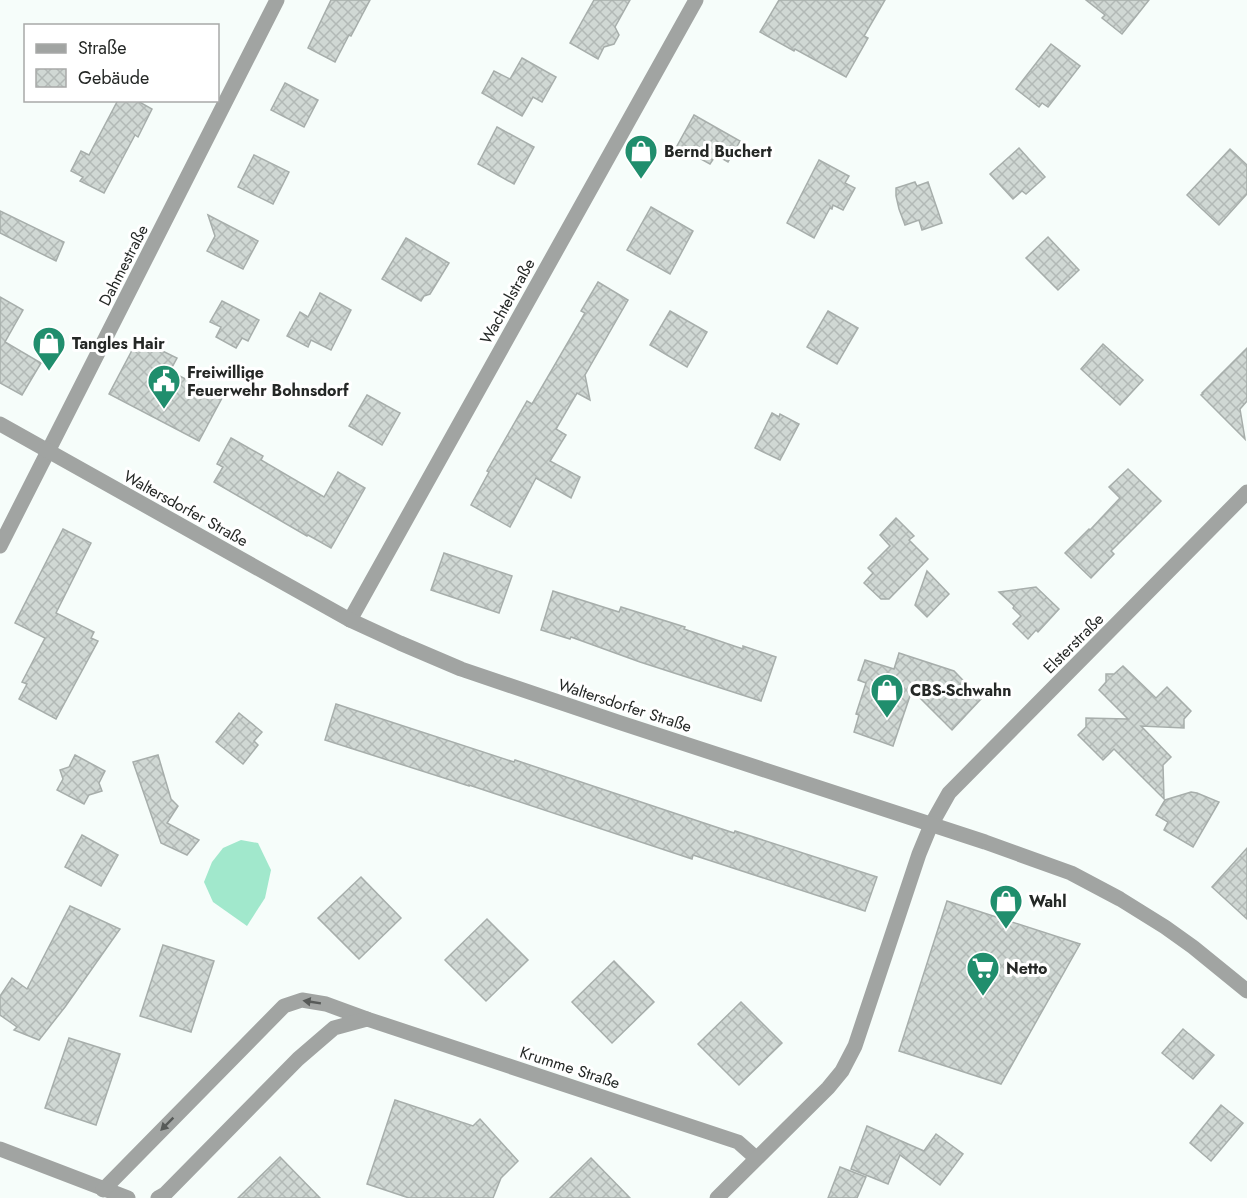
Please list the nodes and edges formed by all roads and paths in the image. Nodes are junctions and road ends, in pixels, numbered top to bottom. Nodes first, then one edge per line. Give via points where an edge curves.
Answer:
1 (277, 0) edge
2 (696, 0) edge
3 (0, 424) edge
4 (48, 451) junction
5 (1247, 492) edge
6 (0, 546) edge
7 (350, 620) junction
8 (932, 825) junction
9 (1247, 991) edge
10 (367, 1019) junction
11 (0, 1149) edge
12 (756, 1158) junction
13 (103, 1190) junction
14 (128, 1198) edge
15 (158, 1198) edge
16 (717, 1198) edge

1 - 4 street, Dahmestraße
2 - 7 street, Wachtelstraße
3 - 4 street, Waltersdorfer Straße
4 - 6 street, Dahmestraße
4 - 7 street, Waltersdorfer Straße
5 - 8 street, Elsterstraße via 949,793
7 - 8 street, Waltersdorfer Straße via 461,669
8 - 9 street, Waltersdorfer Straße via 1071,873 1165,927
8 - 12 street via 855,1046 842,1071
10 - 12 street, Krumme Straße via 738,1142
10 -> 13 street, Krumme Straße via 302,1000 284,1006
10 - 15 street via 334,1028
11 - 13 street
12 - 16 street
13 - 14 street

